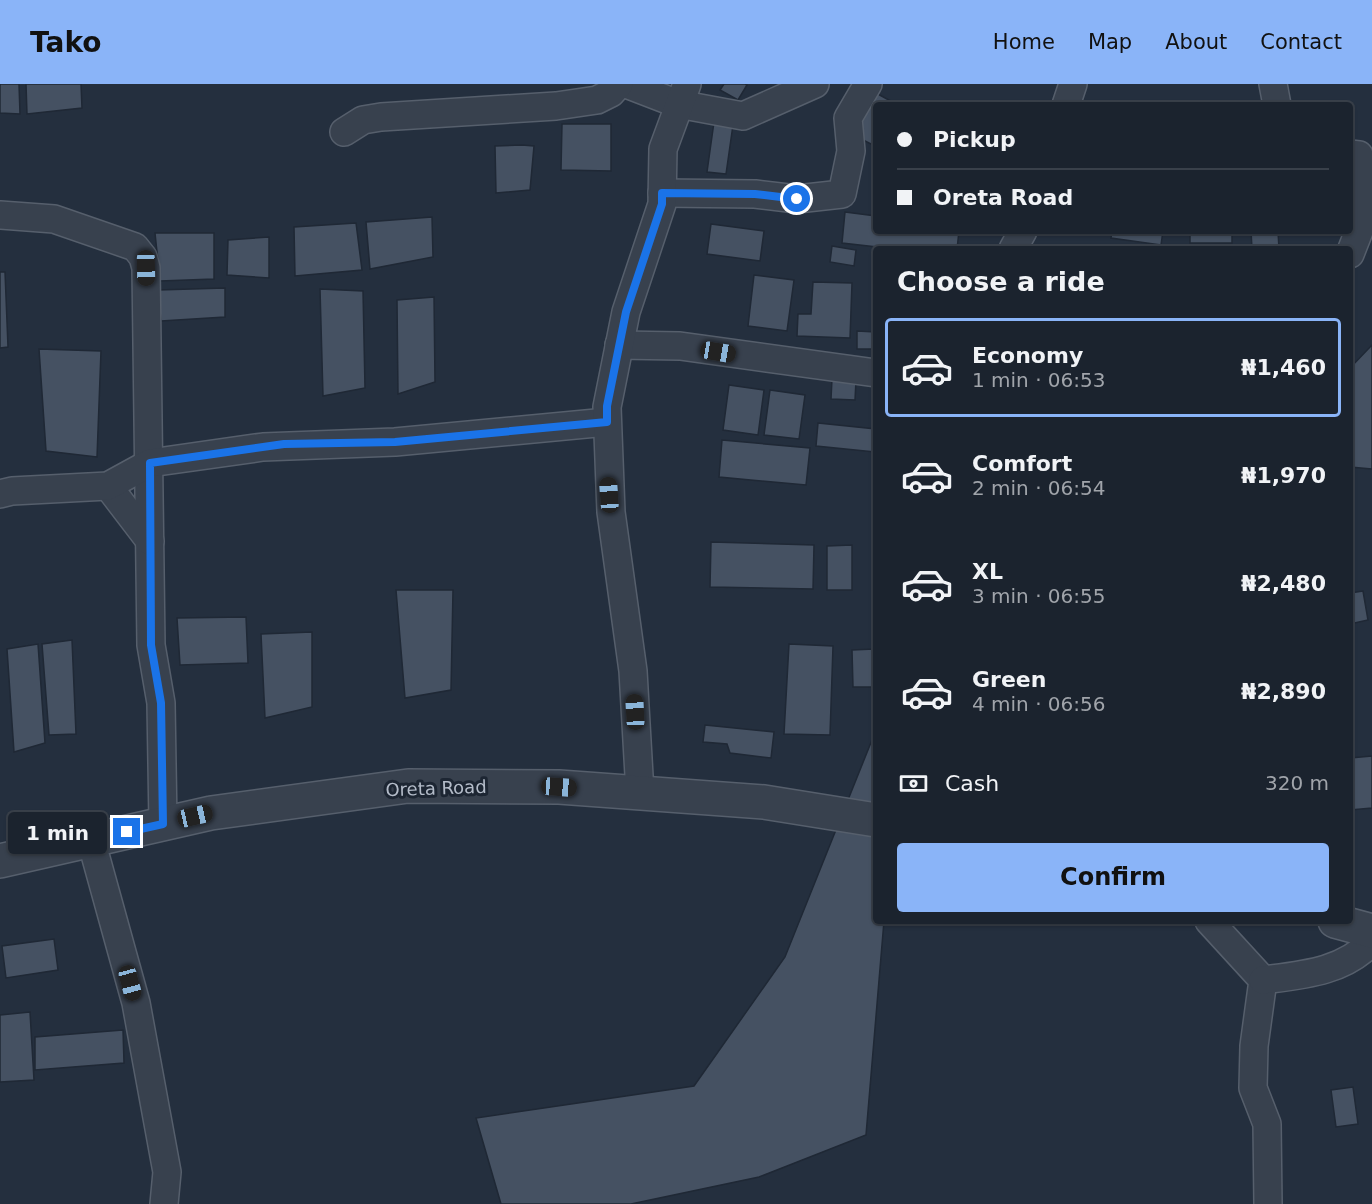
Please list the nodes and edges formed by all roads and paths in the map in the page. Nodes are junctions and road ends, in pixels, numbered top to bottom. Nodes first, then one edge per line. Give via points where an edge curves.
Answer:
1 (619, 84) edge
2 (626, 84) edge
3 (815, 84) edge
4 (868, 84) edge
5 (1073, 84) edge
6 (1273, 84) edge
7 (683, 94) edge
8 (1067, 102) edge
9 (1276, 102) edge
10 (344, 132) dead end
11 (1353, 154) edge
12 (662, 193) junction
13 (0, 215) edge
14 (1353, 246) edge
15 (619, 345) junction
16 (873, 373) edge
17 (607, 422) junction
18 (150, 463) junction
19 (108, 486) junction
20 (0, 494) edge
21 (150, 541) junction
22 (640, 793) junction
23 (873, 820) edge
24 (163, 824) junction
25 (91, 840) junction
26 (0, 861) edge
27 (1212, 924) edge
28 (1346, 924) edge
29 (1372, 931) edge
30 (1372, 941) edge
31 (1263, 980) junction
32 (164, 1204) edge
33 (1268, 1204) edge

1 - 10 street via 597,100 538,108 381,117 363,120
2 - 7 street
3 - 7 street via 742,116
4 - 12 street via 848,118 851,152 842,194 797,199 755,194
5 - 8 street
6 - 9 street
7 - 12 street via 663,149
11 - 14 street via 1359,155 1359,231
12 - 15 street
13 - 18 street via 54,219 135,248 143,257
15 - 16 street via 680,346
15 - 17 street
17 - 18 street via 395,442 284,444
17 - 22 street via 610,512 633,671
18 - 19 street
18 - 21 street
19 - 20 street
19 - 21 street
21 - 24 street via 151,645 161,703
22 - 23 street, Oreta Road via 764,802
22 - 24 street, Oreta Road via 559,787 408,786 211,813
24 - 25 street, Oreta Road
25 - 26 street, Oreta Road
25 - 32 street via 136,1003 167,1172
27 - 31 street
28 - 29 street
30 - 31 street via 1361,953 1320,972
31 - 33 street via 1253,1088 1267,1124

